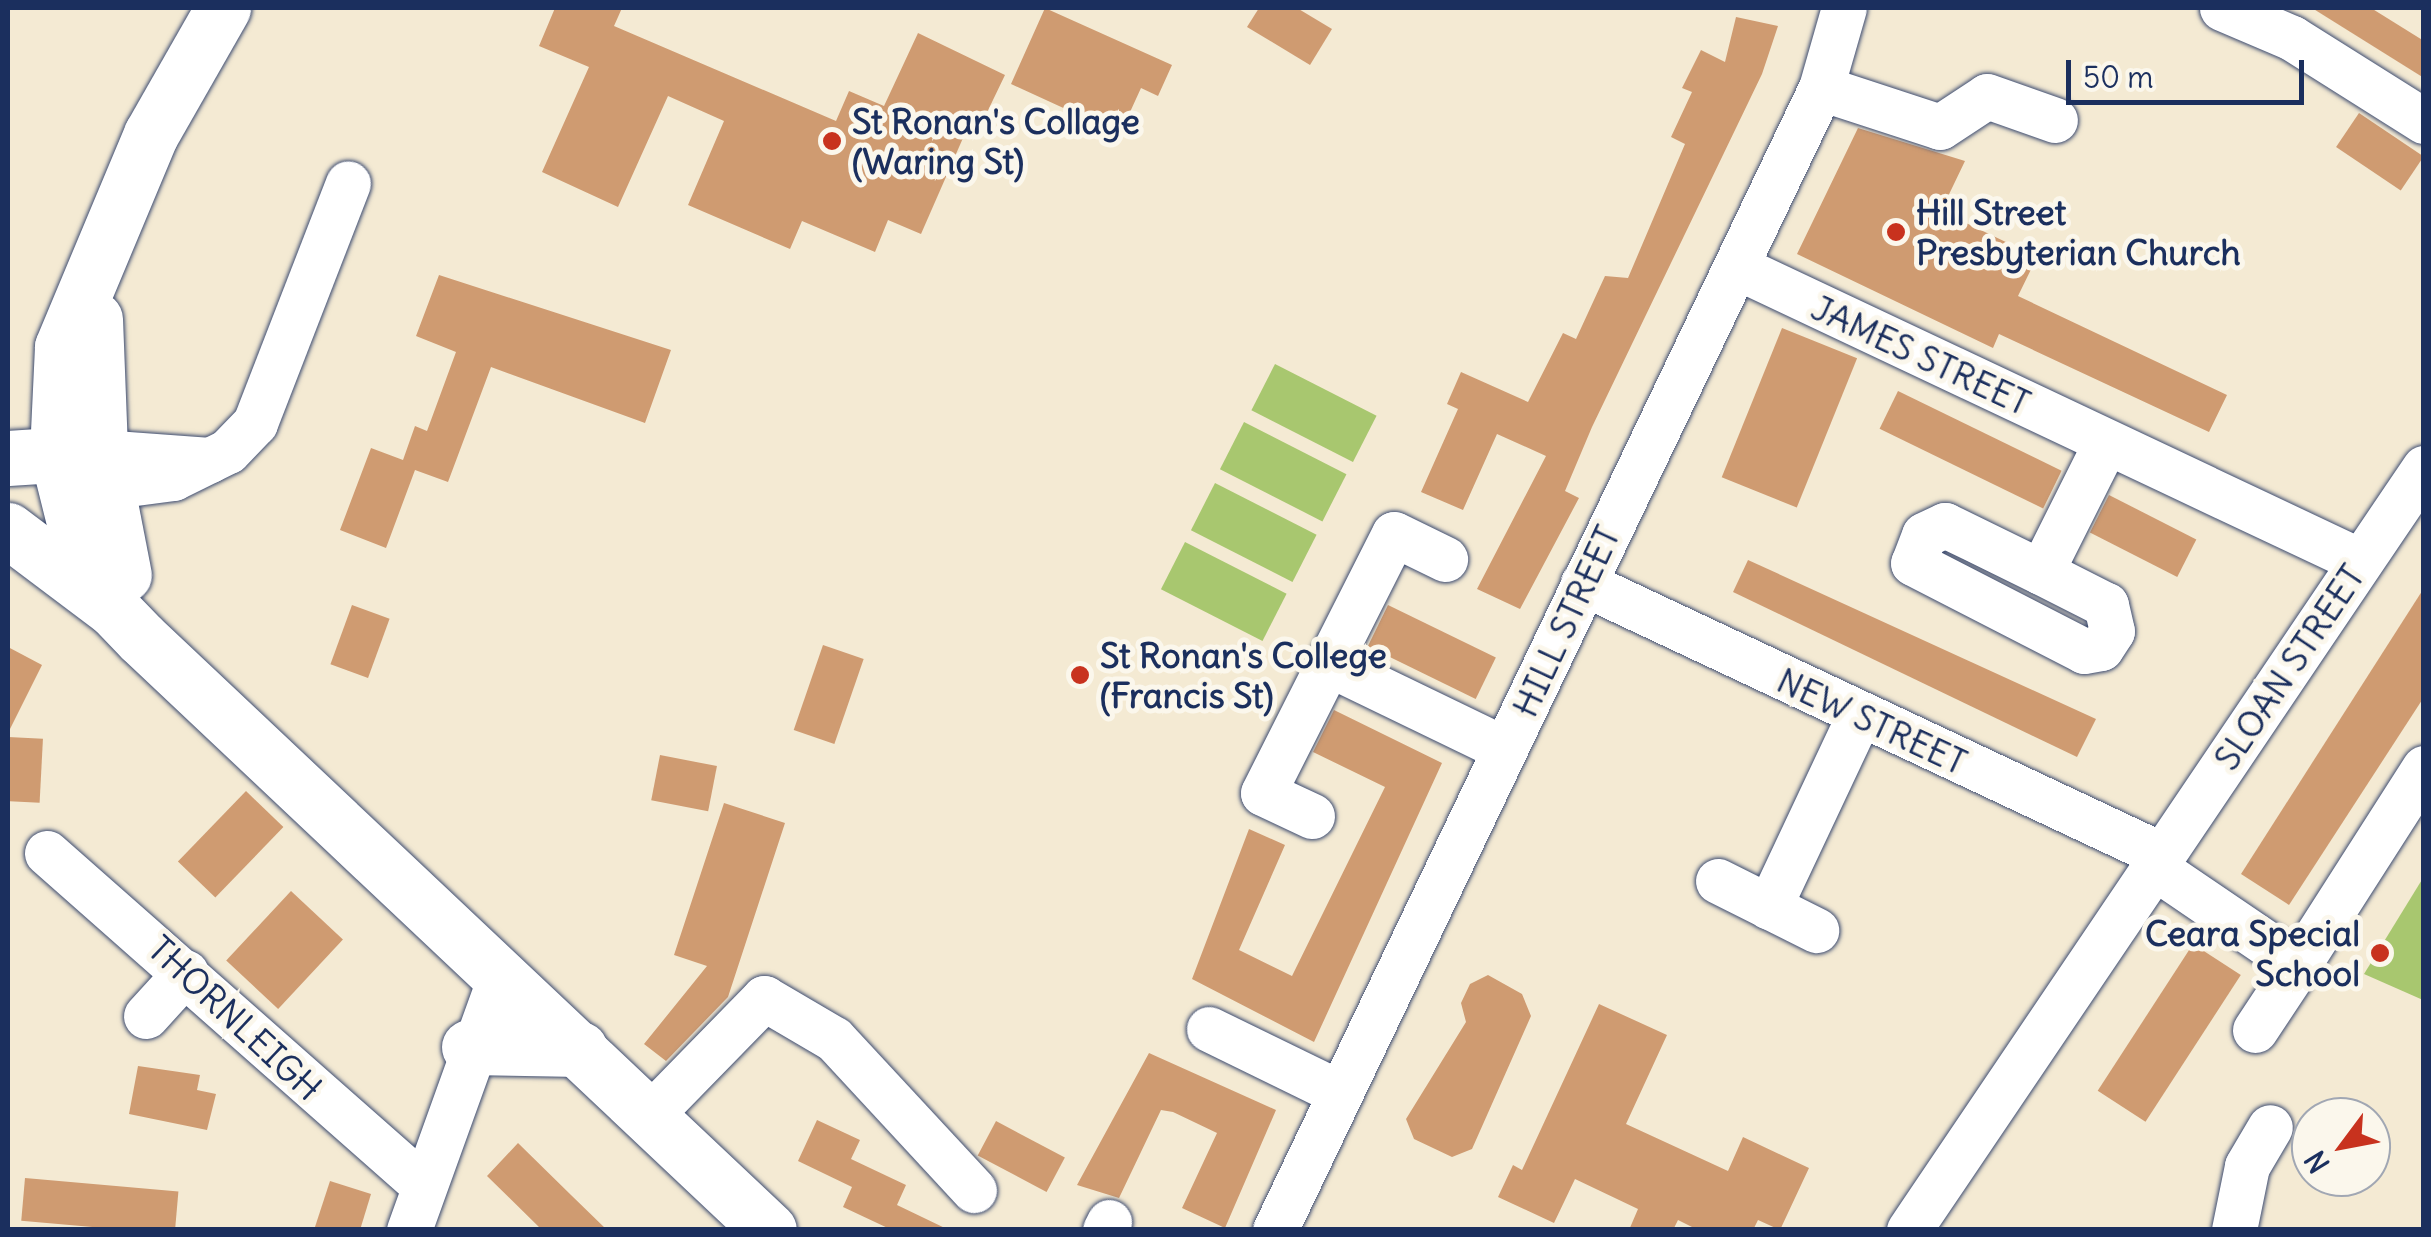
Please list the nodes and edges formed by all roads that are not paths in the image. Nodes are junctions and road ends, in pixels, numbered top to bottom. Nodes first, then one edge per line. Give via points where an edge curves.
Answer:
1 (223, 8) edge
2 (1844, 8) edge
3 (2222, 8) edge
4 (1821, 88) junction
5 (2055, 120) dead end
6 (2424, 121) edge
7 (348, 183) dead end
8 (1737, 268) junction
9 (2106, 442) junction
10 (59, 464) edge
11 (2424, 468) edge
12 (8, 530) edge
13 (1446, 559) dead end
14 (2360, 561) junction
15 (2041, 572) dead end
16 (1583, 583) junction
17 (114, 610) junction
18 (172, 661) junction
19 (1329, 664) junction
20 (1859, 716) junction
21 (1506, 750) junction
22 (2424, 768) edge
23 (1312, 816) dead end
24 (46, 853) dead end
25 (2158, 861) junction
26 (1718, 882) dead end
27 (1769, 907) junction
28 (1816, 930) dead end
29 (2298, 965) junction
30 (186, 972) junction
31 (501, 974) junction
32 (146, 1016) dead end
33 (1209, 1028) dead end
34 (2255, 1030) dead end
35 (469, 1047) junction
36 (580, 1049) junction
37 (1336, 1091) junction
38 (649, 1116) junction
39 (2270, 1127) dead end
40 (423, 1185) junction
41 (974, 1190) dead end
42 (410, 1230) edge
43 (769, 1230) edge
44 (1275, 1230) edge
45 (1910, 1230) edge
46 (2234, 1230) edge

1 - 10 main road via 151,134 106,247 93,363
2 - 4 street, HILL STREET
3 - 6 street via 2292,38
4 - 5 street via 1940,127 1987,96
4 - 8 street, HILL STREET
7 - 10 street via 265,404 210,460
8 - 9 street, JAMES STREET
8 - 16 street, HILL STREET
9 - 14 street, JAMES STREET
9 - 15 street
10 - 17 main road via 79,542
10 - 18 main road
11 - 14 street, SLOAN STREET
12 - 17 main road
13 - 19 street via 1394,534
14 - 25 street, SLOAN STREET
16 - 20 street, NEW STREET
16 - 21 street, HILL STREET
17 - 18 main road
18 - 31 main road
19 - 21 street
19 - 23 street via 1263,793
20 - 25 street, NEW STREET
20 - 27 street
21 - 37 street, HILL STREET
22 - 29 street
24 - 30 street, THORNLEIGH
25 - 29 street
25 - 45 street, SLOAN STREET
26 - 27 street
27 - 28 street
29 - 34 street
30 - 32 street
30 - 40 street, THORNLEIGH
31 - 35 street
31 - 36 main road
33 - 37 street
35 - 36 main road
35 - 40 street
36 - 38 main road
37 - 44 street, HILL STREET
38 - 41 street via 764,998 834,1038
38 - 43 main road
39 - 46 street via 2247,1166
40 - 42 street

